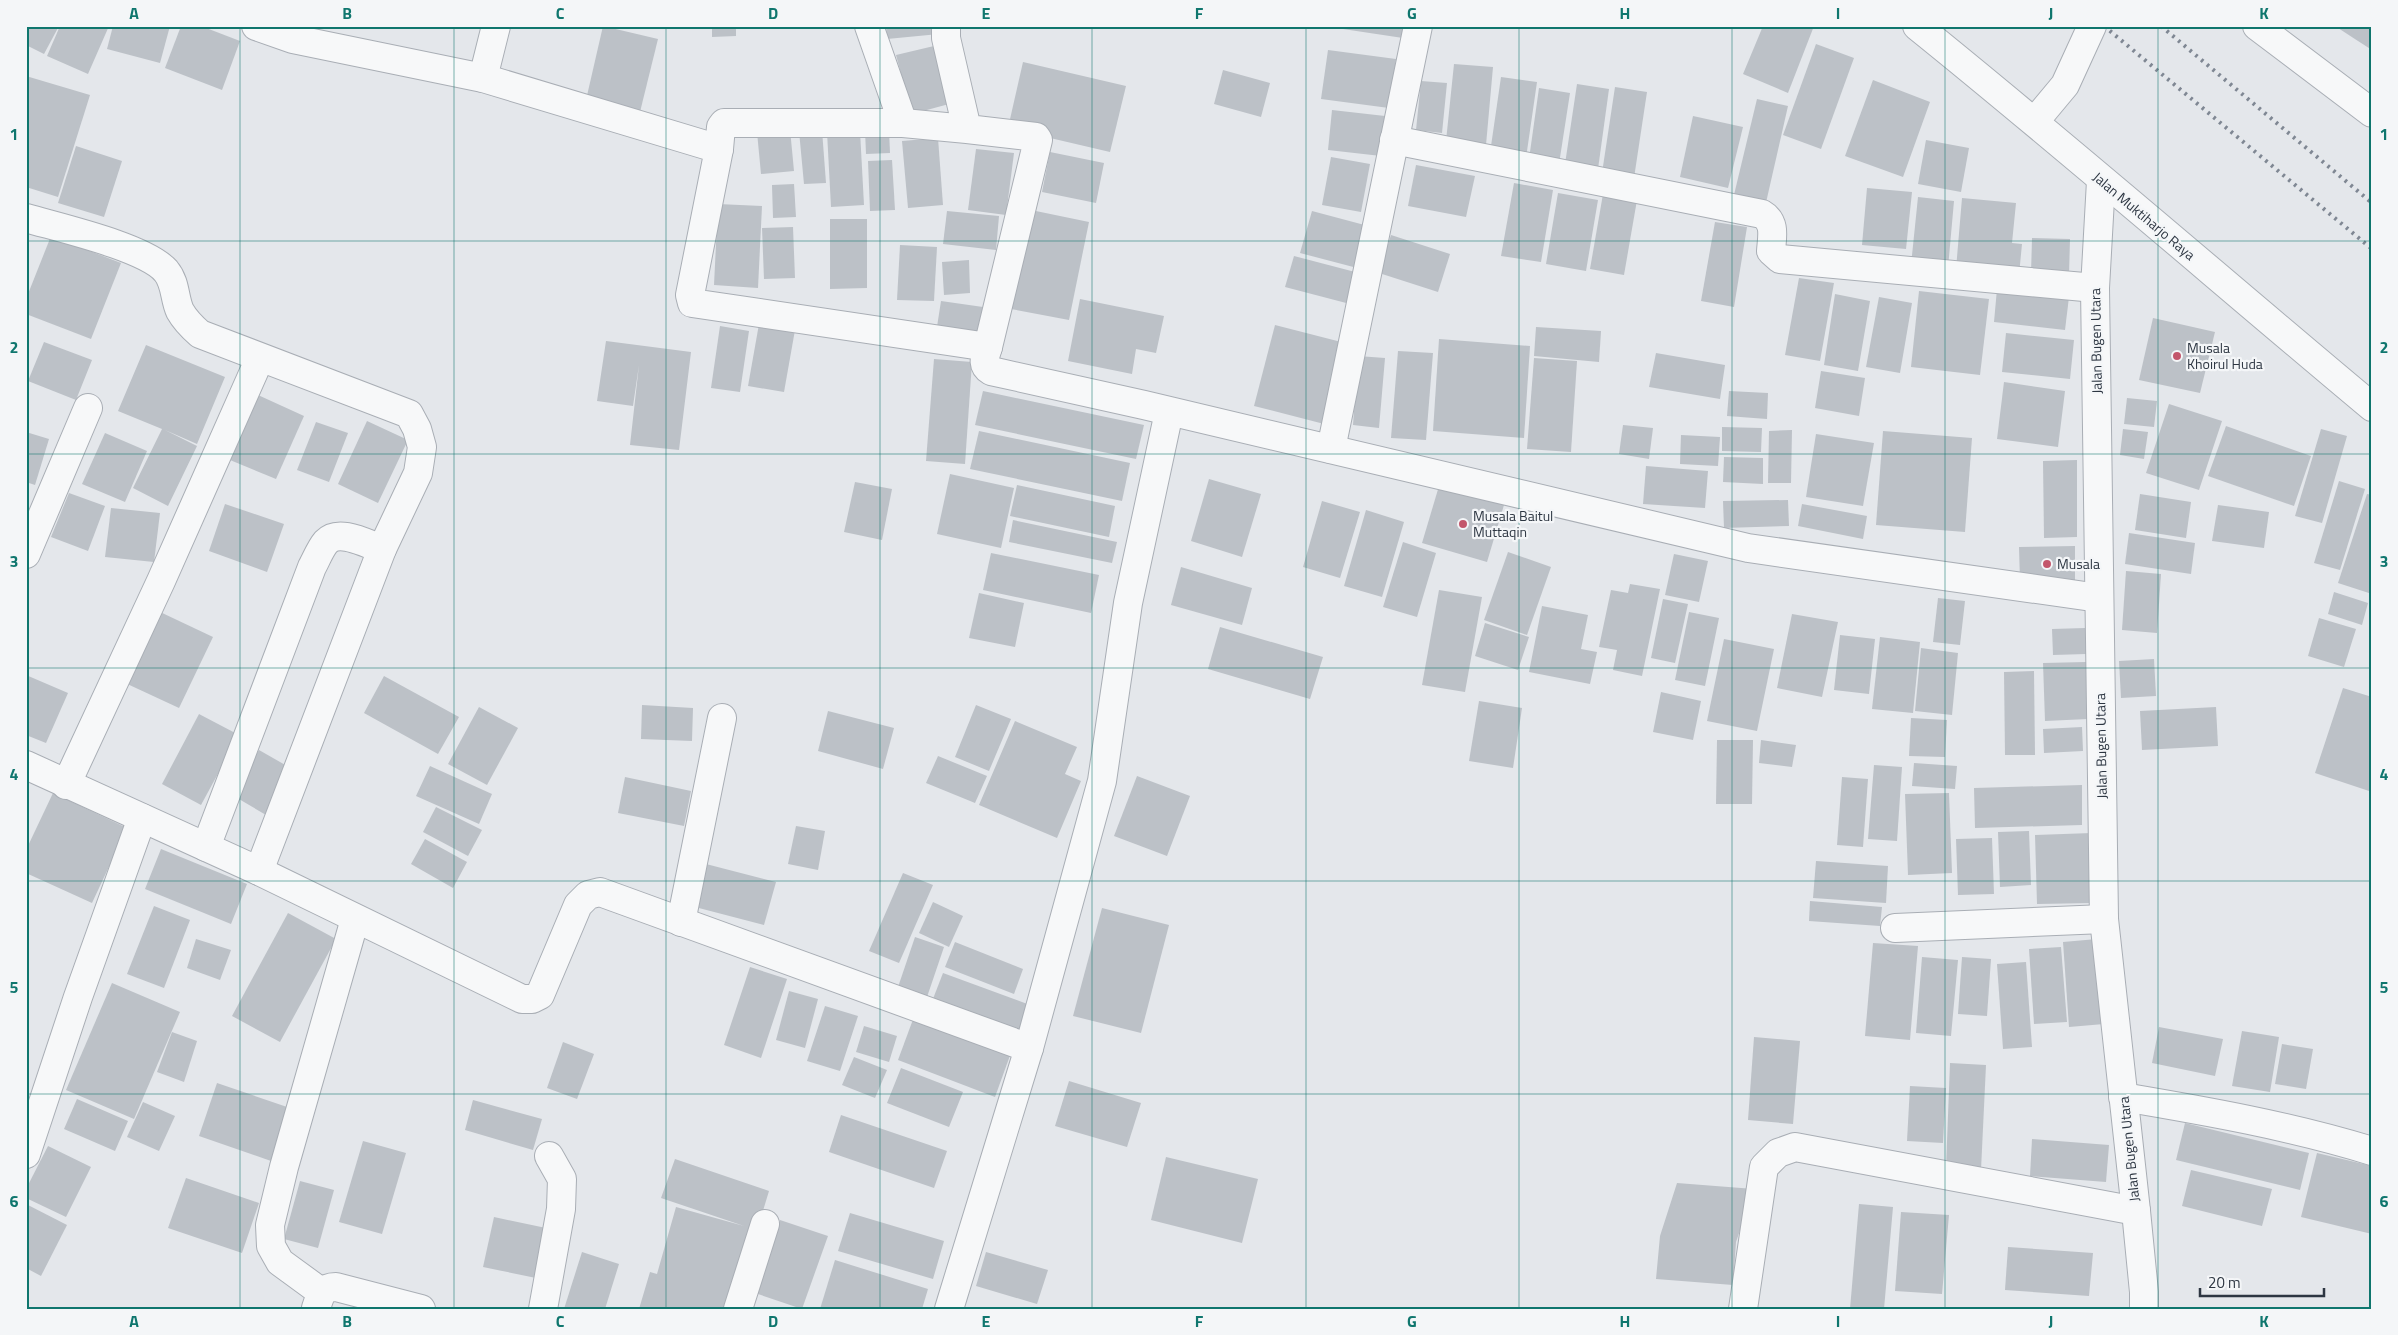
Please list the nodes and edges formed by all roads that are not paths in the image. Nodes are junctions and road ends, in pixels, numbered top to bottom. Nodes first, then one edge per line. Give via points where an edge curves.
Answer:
1 (256, 26) edge
2 (496, 26) edge
3 (868, 26) edge
4 (946, 26) edge
5 (1418, 26) edge
6 (1917, 26) edge
7 (2092, 26) edge
8 (2257, 26) edge
9 (294, 33) edge
10 (483, 78) junction
11 (2372, 113) edge
12 (2035, 121) junction
13 (903, 123) junction
14 (967, 129) junction
15 (1394, 140) junction
16 (719, 149) junction
17 (2101, 181) junction
18 (26, 218) edge
19 (2095, 288) junction
20 (988, 347) junction
21 (260, 358) junction
22 (2372, 407) edge
23 (88, 408) dead end
24 (1169, 412) junction
25 (1330, 449) junction
26 (382, 549) junction
27 (26, 554) edge
28 (2099, 598) junction
29 (722, 718) dead end
30 (26, 765) edge
31 (66, 784) junction
32 (142, 818) junction
33 (206, 847) junction
34 (259, 871) junction
35 (355, 919) junction
36 (2104, 919) junction
37 (681, 922) junction
38 (1895, 928) dead end
39 (1029, 1048) junction
40 (2123, 1097) junction
41 (2372, 1151) edge
42 (26, 1154) edge
43 (549, 1156) dead end
44 (2136, 1211) junction
45 (765, 1224) dead end
46 (318, 1300) edge
47 (420, 1309) edge
48 (543, 1309) edge
49 (738, 1309) edge
50 (950, 1309) edge
51 (1743, 1309) edge
52 (2144, 1309) edge

1 - 9 street
2 - 10 street
3 - 13 street
4 - 14 street
5 - 15 street
6 - 12 street, Jalan Muktiharjo Raya
7 - 12 street via 2065,85
8 - 11 street
9 - 10 street
10 - 16 street
12 - 17 street, Jalan Muktiharjo Raya
13 - 14 street
13 - 16 street via 724,123
14 - 20 street via 1036,137 1038,140
15 - 19 street via 1762,214 1772,225 1771,251 1780,259
15 - 25 street
16 - 20 street via 690,294 692,303
17 - 19 street, Jalan Bugen Utara
17 - 22 street, Jalan Muktiharjo Raya
18 - 21 street via 152,259 171,279 179,310 190,325 200,334
19 - 28 street, Jalan Bugen Utara
20 - 24 street via 984,362 991,371
21 - 26 street via 409,414 422,447 418,473
21 - 31 street
23 - 27 street
24 - 25 street
24 - 39 street via 1128,603 1102,781
25 - 28 street via 1748,548
26 - 33 street via 344,537 333,537 325,543 312,567
26 - 34 street
28 - 36 street, Jalan Bugen Utara
29 - 37 street
30 - 31 street
31 - 32 street
32 - 33 street
32 - 42 street
33 - 34 street
34 - 35 street
35 - 37 street via 522,999 532,999 540,994 578,905 588,895 600,892
35 - 46 street via 270,1225 271,1246 280,1262
36 - 38 street
36 - 40 street, Jalan Bugen Utara
37 - 39 street
39 - 50 street
40 - 41 street via 2297,1131
40 - 44 street, Jalan Bugen Utara
43 - 48 street via 562,1179 561,1209
44 - 51 street via 1795,1147 1778,1153 1764,1167
44 - 52 street, Jalan Bugen Utara
45 - 49 street
46 - 47 street via 329,1287 336,1287

